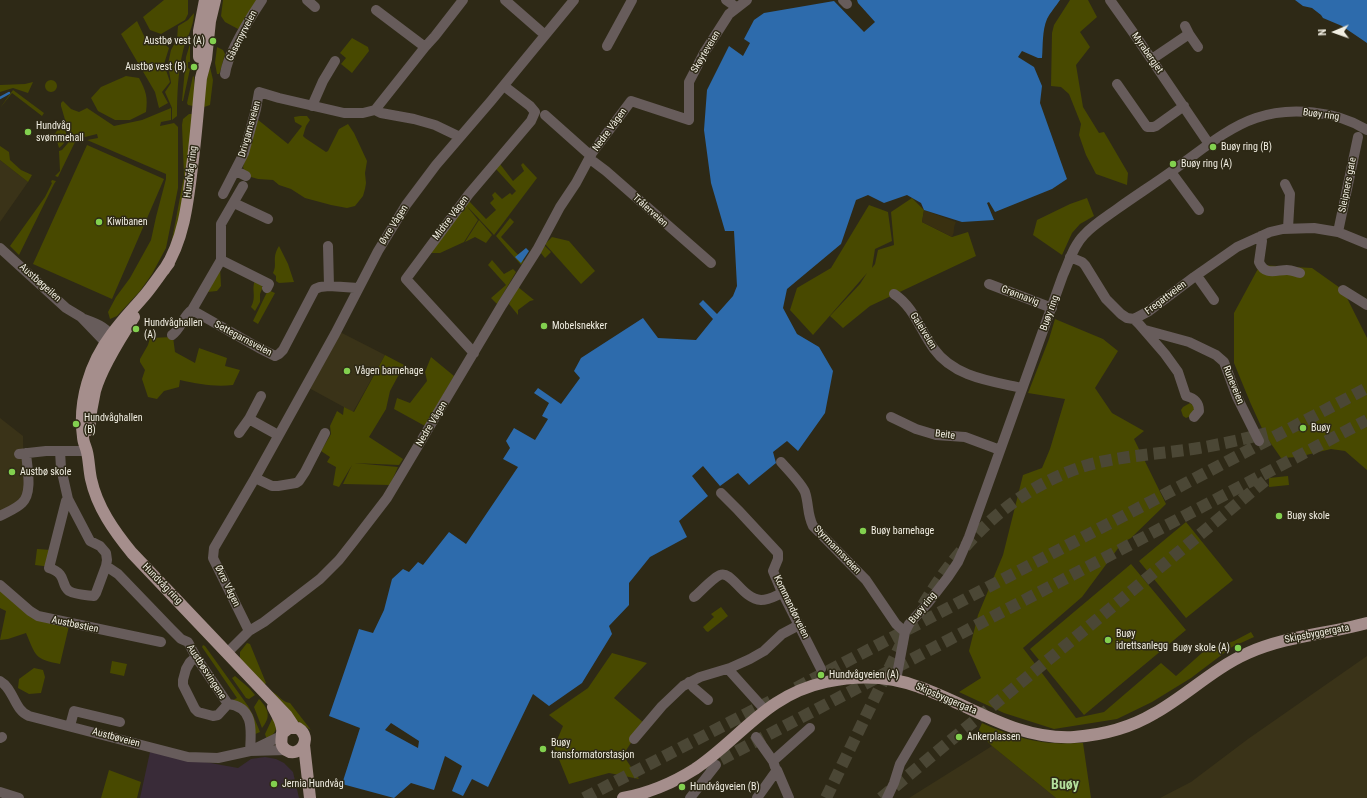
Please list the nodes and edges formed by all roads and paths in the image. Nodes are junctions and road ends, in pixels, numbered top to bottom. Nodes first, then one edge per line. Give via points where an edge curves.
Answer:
1 (205, 0) edge
2 (215, 0) edge
3 (262, 0) edge
4 (307, 0) edge
5 (463, 0) edge
6 (505, 0) edge
7 (574, 0) edge
8 (632, 0) edge
9 (726, 0) edge
10 (747, 0) edge
11 (1110, 0) edge
12 (315, 7) dead end
13 (736, 8) junction
14 (376, 10) dead end
15 (545, 36) junction
16 (607, 46) dead end
17 (425, 47) junction
18 (1198, 47) dead end
19 (1152, 59) junction
20 (335, 62) dead end
21 (225, 74) dead end
22 (201, 78) junction
23 (1117, 84) dead end
24 (504, 86) junction
25 (312, 106) junction
26 (1184, 106) junction
27 (375, 110) junction
28 (674, 114) joint
29 (545, 115) dead end
30 (1365, 125) edge
31 (460, 137) junction
32 (1358, 137) dead end
33 (1209, 144) junction
34 (590, 158) junction
35 (236, 171) junction
36 (1171, 172) junction
37 (1285, 184) dead end
38 (223, 194) dead end
39 (234, 203) junction
40 (1199, 210) dead end
41 (268, 219) dead end
42 (1288, 228) junction
43 (1338, 232) junction
44 (1261, 236) junction
45 (1367, 244) edge
46 (328, 246) dead end
47 (0, 248) edge
48 (1070, 257) junction
49 (221, 260) junction
50 (711, 263) dead end
51 (1300, 273) dead end
52 (1196, 276) junction
53 (989, 284) dead end
54 (328, 286) junction
55 (267, 288) dead end
56 (358, 288) junction
57 (1343, 290) dead end
58 (894, 294) dead end
59 (1214, 300) dead end
60 (1367, 304) edge
61 (1052, 308) junction
62 (192, 310) junction
63 (1134, 319) junction
64 (1145, 330) junction
65 (172, 335) dead end
66 (111, 341) junction
67 (474, 353) junction
68 (1022, 388) junction
69 (261, 396) dead end
70 (891, 417) dead end
71 (1194, 417) dead end
72 (249, 419) junction
73 (325, 432) dead end
74 (240, 433) dead end
75 (278, 435) junction
76 (1259, 442) dead end
77 (1000, 450) junction
78 (60, 451) junction
79 (87, 451) junction
80 (781, 462) dead end
81 (255, 478) junction
82 (721, 493) dead end
83 (68, 499) junction
84 (0, 516) edge
85 (106, 566) junction
86 (0, 585) edge
87 (782, 593) junction
88 (694, 597) dead end
89 (1367, 623) edge
90 (799, 625) junction
91 (249, 631) junction
92 (905, 632) junction
93 (1367, 632) edge
94 (161, 642) dead end
95 (1267, 646) junction
96 (227, 653) junction
97 (196, 657) junction
98 (728, 669) junction
99 (821, 669) dead end
100 (896, 680) junction
101 (0, 681) edge
102 (689, 682) junction
103 (269, 698) junction
104 (708, 700) dead end
105 (228, 704) junction
106 (765, 710) junction
107 (926, 720) dead end
108 (120, 722) dead end
109 (70, 726) junction
110 (295, 728) junction
111 (810, 728) dead end
112 (282, 735) junction
113 (756, 737) dead end
114 (634, 739) dead end
115 (304, 745) junction
116 (250, 751) junction
117 (289, 751) junction
118 (716, 765) tunnel mouth
119 (775, 766) junction
120 (0, 792) edge
121 (629, 797) edge
122 (19, 798) edge
123 (305, 798) edge
124 (310, 798) edge
125 (690, 798) edge
126 (757, 798) edge
127 (789, 798) edge
128 (887, 798) edge

1 - 22 main road, Hundvåg ring via 200,31
2 - 22 main road, Hundvåg ring
3 - 21 street, Gåsemyrveien via 228,60
4 - 12 street
5 - 17 street
6 - 15 street
7 - 15 street, Øvre Vågen
8 - 16 street
9 - 13 street
10 - 13 street, Skøyteveien
11 - 19 street, Myrabergjet
13 - 28 street, Skøyteveien via 729,14 704,53 689,82 689,120
14 - 17 street
15 - 24 street, Øvre Vågen
17 - 27 street
18 - 19 street via 1187,30
19 - 26 street, Myrabergjet
20 - 25 street
22 - 66 main road, Hundvåg ring via 189,198 181,230 169,263 132,319
23 - 26 street via 1147,127 1156,126
24 - 31 street, Øvre Vågen
24 - 67 street, Midtre Vågen via 530,106 535,112 534,117 459,208 406,279
25 - 27 street, Drivgarnsveien via 353,114
25 - 35 street, Drivgarnsveien via 259,92 248,143
26 - 33 street, Myrabergjet
27 - 31 street, Drivgarnsveien via 425,121
28 - 34 street, Nedre Vågen via 631,101
29 - 34 street, Nedre Vågen
30 - 33 street, Buøy ring via 1325,114 1284,112 1250,120
31 - 56 street, Øvre Vågen via 409,200
32 - 43 street, Sleipners gate
33 - 36 street, Buøy ring
34 - 50 street, Trålerveien
34 - 67 street, Nedre Vågen
35 - 38 street, Drivgarnsveien
35 - 39 street via 244,181
36 - 40 street
36 - 48 street, Buøy ring via 1090,230 1077,244
37 - 42 street via 1290,194
39 - 41 street
39 - 49 street via 221,224
42 - 43 street, Fregattveien via 1314,228
42 - 44 street, Fregattveien
43 - 45 street, Fregattveien
44 - 51 street via 1259,262 1262,267 1274,272 1288,270
44 - 52 street, Fregattveien via 1237,247
46 - 54 street
47 - 66 street, Austbøgeilen via 66,308 103,326
48 - 61 street, Buøy ring
48 - 63 street, Runeveien via 1085,265 1111,304 1127,318
49 - 55 street via 269,284
49 - 62 street
52 - 59 street, Fregattveien
52 - 63 street, Fregattveien
53 - 61 street, Grønnavig
54 - 56 street
54 - 62 street, Settegarnsveien via 315,289 283,350 275,356
56 - 75 street, Øvre Vågen
57 - 60 street
58 - 68 street, Galeiveien via 906,303 941,358 972,376
61 - 68 street, Buøy ring
62 - 65 street via 187,313
63 - 64 street, Runeveien
64 - 71 street, Runeveien via 1178,372 1186,396 1196,401 1199,410
64 - 76 street, Runeveien via 1189,342 1216,355 1224,362 1237,397
66 - 79 main road, Hundvåg ring via 90,415
67 - 91 street, Nedre Vågen via 393,489 339,560 320,579
68 - 77 street, Buøy ring
69 - 72 street
70 - 77 street, Beite via 916,429 936,435 965,437
72 - 74 street
72 - 75 street
73 - 81 street via 312,460 296,483 272,486
75 - 81 street, Øvre Vågen
77 - 92 street, Buøy ring via 958,562
78 - 79 street
78 - 83 street
78 - 84 street via 23,454 27,494 24,502
79 - 96 main road, Hundvåg ring via 97,499 118,536
80 - 92 street, Styrmannsveien via 805,492 808,517 813,526 866,580 896,624
81 - 91 street, Øvre Vågen via 212,554
82 - 87 street, Kommandørveien via 778,553 773,571
83 - 85 street via 87,544 104,549 107,556
83 - 85 street via 49,568 67,578 66,587 70,592 94,596
85 - 97 street, Austbøsvingene via 118,574 181,639 188,642
86 - 94 street, Austbøstien via 38,616
87 - 88 street via 767,599 754,599 747,596 725,574 718,576
87 - 90 street, Kommandørveien
89 - 95 main road, Skipsbyggergata
90 - 98 street via 779,636 764,651
90 - 99 street, Kommandørveien
91 - 96 street, Nedre Vågen
92 - 100 street, Buøy ring
93 - 95 main road, Skipsbyggergata
95 - 100 main road, Skipsbyggergata via 1228,663 1156,713 1116,730 1088,735 1055,736 1023,731 931,691
96 - 103 main road, Hundvåg ring
97 - 105 street, Austbøsvingene
97 - 105 street via 186,669 183,680 195,709 213,716 218,715
98 - 102 street
98 - 106 street
100 - 106 main road, Skipsbyggergata via 852,678 819,683 796,692
101 - 109 street, Austbøveien via 7,686 25,714
102 - 104 street
102 - 114 street via 662,706
103 - 110 main road, Hundvåg ring
103 - 112 main road, Hundvåg ring via 280,721
105 - 116 street, Austbøsvingene via 248,716 251,725
106 - 121 main road, Skipsbyggergata via 695,769 667,784
107 - 128 street via 900,764
108 - 109 street via 74,711
109 - 116 street, Austbøveien via 188,757 218,758
110 - 112 main road via 289,728
110 - 115 main road via 304,734
111 - 119 street
112 - 116 street, Austbøveien
112 - 117 main road via 282,744
113 - 119 street
115 - 117 main road via 299,750
115 - 124 main road
116 - 117 street, Austbøveien
117 - 123 main road via 300,771
118 - 125 street
119 - 126 street
119 - 127 street
120 - 122 street

